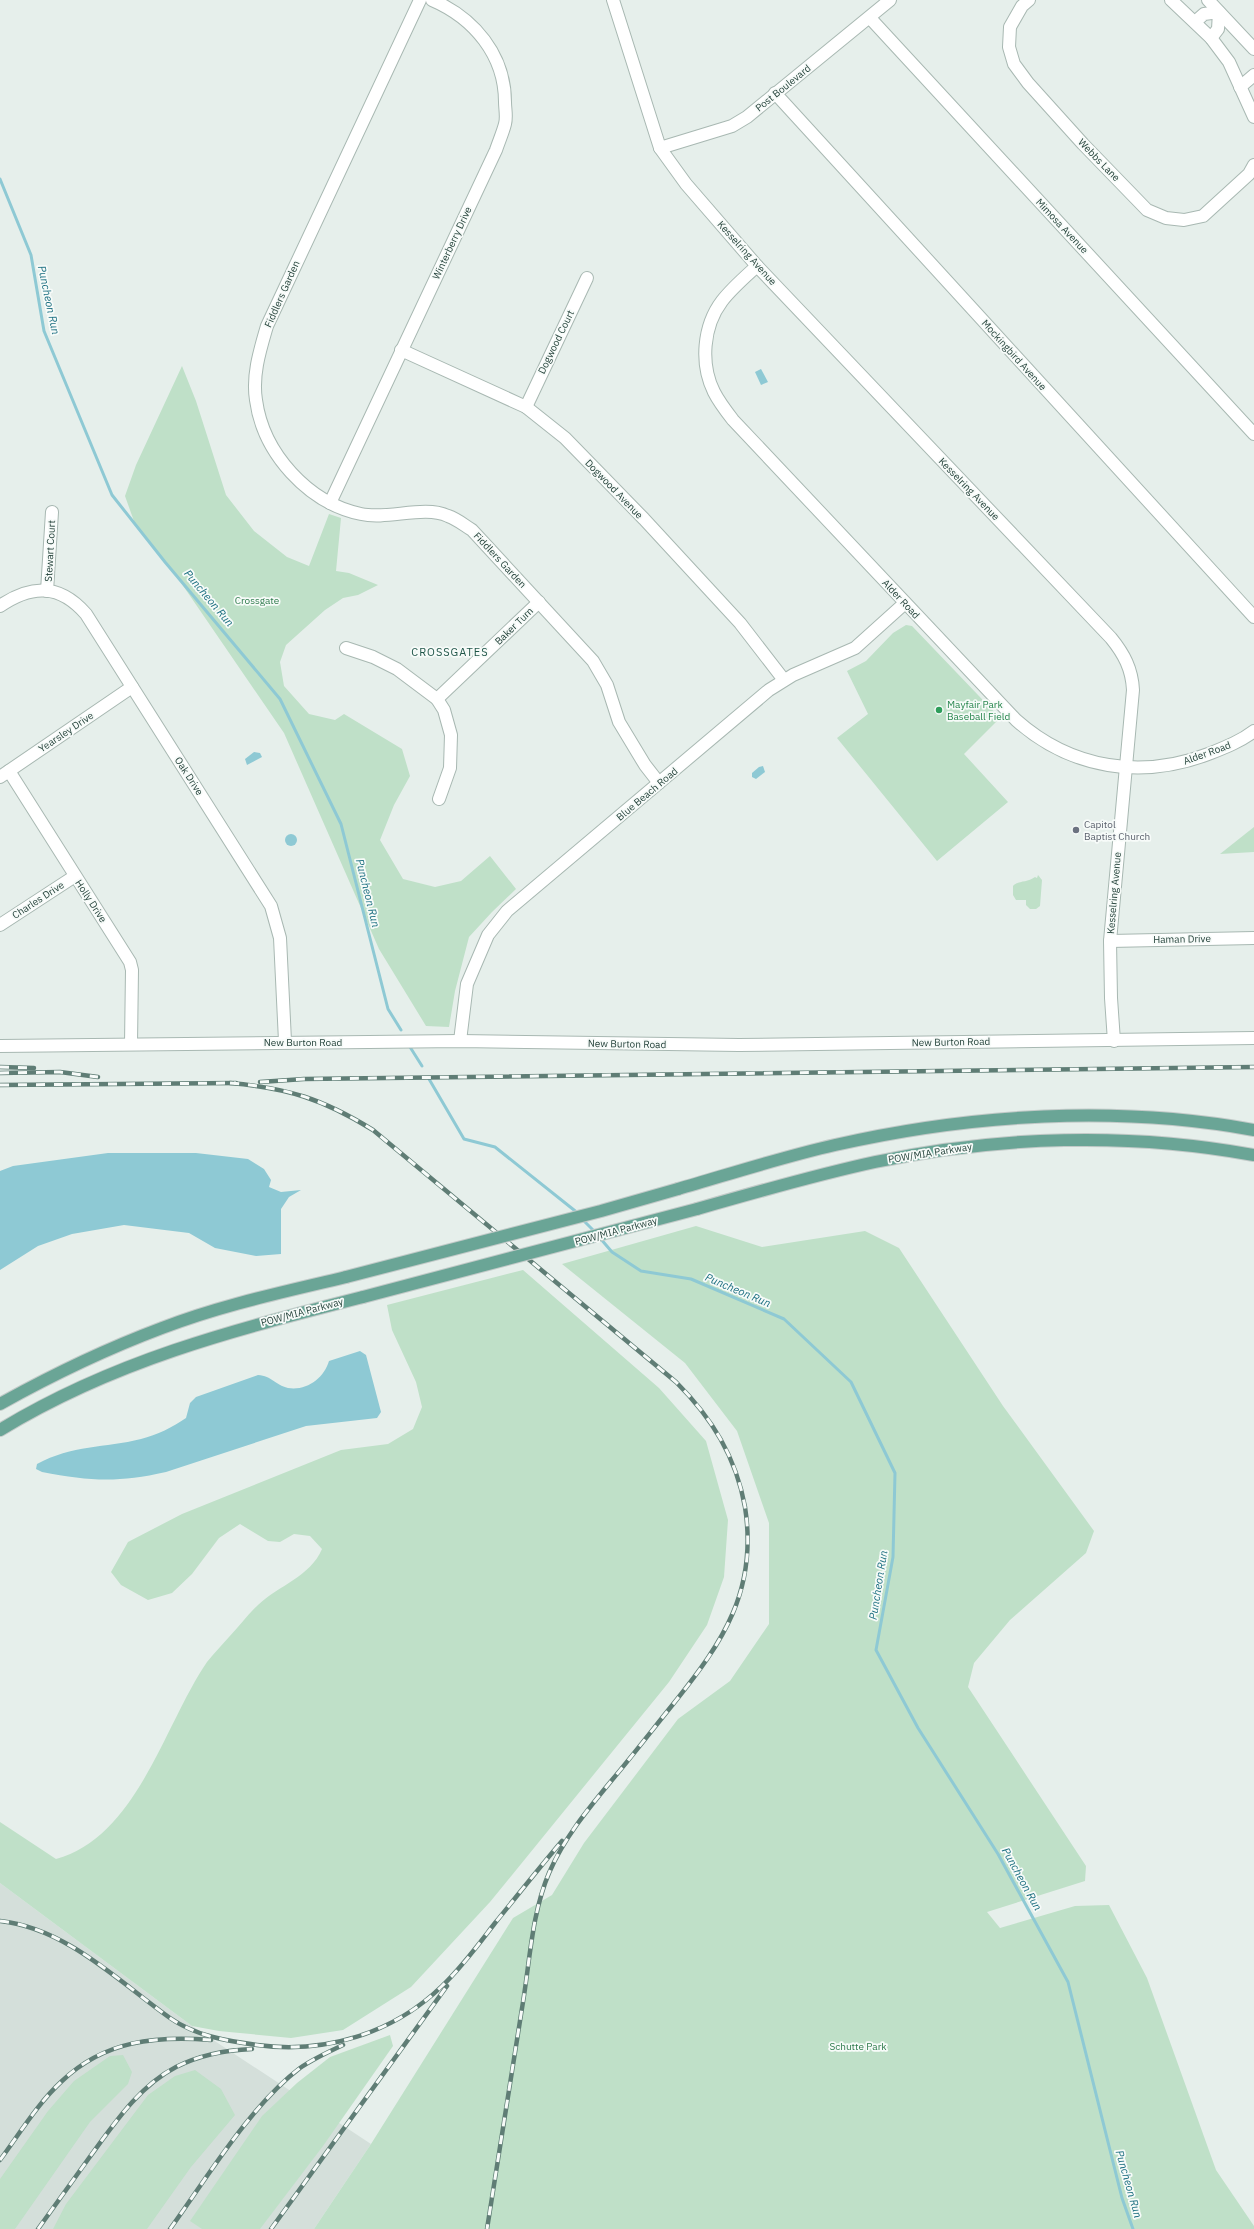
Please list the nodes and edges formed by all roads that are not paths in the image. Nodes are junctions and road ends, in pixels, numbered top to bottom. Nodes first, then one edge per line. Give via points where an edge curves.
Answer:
1 (420, 0) edge
2 (432, 0) edge
3 (613, 0) edge
4 (890, 0) edge
5 (1029, 0) edge
6 (1171, 0) edge
7 (1208, 0) edge
8 (1219, 12) junction
9 (870, 18) junction
10 (1195, 22) junction
11 (1211, 38) junction
12 (1254, 49) edge
13 (1254, 75) edge
14 (1240, 87) junction
15 (775, 93) junction
16 (1254, 117) edge
17 (660, 148) junction
18 (1254, 164) edge
19 (757, 266) junction
20 (587, 278) dead end
21 (401, 350) junction
22 (526, 407) junction
23 (1254, 434) edge
24 (330, 503) junction
25 (52, 512) dead end
26 (47, 591) junction
27 (539, 602) junction
28 (905, 603) junction
29 (0, 606) edge
30 (1254, 616) edge
31 (346, 648) dead end
32 (784, 680) junction
33 (132, 687) junction
34 (437, 699) junction
35 (1254, 731) edge
36 (1126, 766) junction
37 (4, 774) edge
38 (659, 783) junction
39 (439, 799) dead end
40 (75, 876) junction
41 (0, 925) edge
42 (1254, 938) edge
43 (1110, 941) junction
44 (1254, 1038) edge
45 (1114, 1040) junction
46 (460, 1041) junction
47 (285, 1042) junction
48 (131, 1044) junction
49 (0, 1046) edge
50 (1254, 1130) edge
51 (1254, 1155) edge
52 (0, 1404) edge
53 (0, 1430) edge

1 - 24 street, Fiddlers Garden via 267,326 256,365 255,400 261,425 269,441 293,476
2 - 21 street, Winterberry Drive via 466,20 485,40 497,58 505,95 505,123 496,150
3 - 17 street, Kesselring Avenue
4 - 9 street, Post Boulevard
5 - 18 street, Webbs Lane via 1022,6 1010,27 1009,47 1014,64 1078,138 1147,210 1166,218 1184,220 1203,216 1248,174
6 - 10 street
7 - 8 street
8 - 10 street via 1204,14
8 - 11 street via 1218,29
8 - 12 street
9 - 15 street, Post Boulevard
9 - 23 street, Mimosa Avenue
10 - 11 street
11 - 14 street via 1229,62
13 - 14 street
14 - 16 street
15 - 17 street, Post Boulevard via 732,126
15 - 30 street, Mockingbird Avenue
17 - 19 street, Kesselring Avenue via 686,184
19 - 28 street, Alder Road via 721,302 709,327 706,340 706,367 714,392 733,420
19 - 36 street, Kesselring Avenue via 1121,650 1132,681
20 - 22 street, Dogwood Court
21 - 22 street, Dogwood Avenue
21 - 24 street, Winterberry Drive
22 - 32 street, Dogwood Avenue via 565,438 649,525 740,623
24 - 27 street, Fiddlers Garden via 361,514 391,516 425,512 448,515 472,530
25 - 26 street, Stewart Court
26 - 29 street, Oak Drive via 23,592
26 - 33 street, Oak Drive via 65,596 77,603
27 - 34 street, Baker Turn
27 - 38 street, Fiddlers Garden via 593,661 607,685 619,722
28 - 32 street, Blue Beach Road via 855,648
28 - 36 street, Alder Road via 1033,735 1050,746 1088,762
31 - 34 street via 397,669
32 - 38 street, Blue Beach Road
33 - 37 street, Yearsley Drive
33 - 47 street, Oak Drive via 274,913 280,938
34 - 39 street via 444,710 451,735 450,768
35 - 36 street, Alder Road via 1231,745 1192,760 1152,768
36 - 43 street, Kesselring Avenue
37 - 40 street, Holly Drive
38 - 46 street, Blue Beach Road via 523,897 496,923 467,984
40 - 41 street, Charles Drive
40 - 48 street, Holly Drive via 130,962
42 - 43 street, Haman Drive
43 - 45 street, Kesselring Avenue
44 - 45 street, New Burton Road
45 - 46 street, New Burton Road via 747,1045
46 - 47 street, New Burton Road
47 - 48 street, New Burton Road
48 - 49 street, New Burton Road
50 - 52 main road, bridge via 1189,1120 1084,1116 1025,1117 965,1123 834,1145 594,1213 241,1302 162,1327 47,1378
51 - 53 main road, POW/MIA Parkway, bridge via 1178,1145 1062,1140 1000,1143 877,1162 220,1334 157,1355 89,1384

